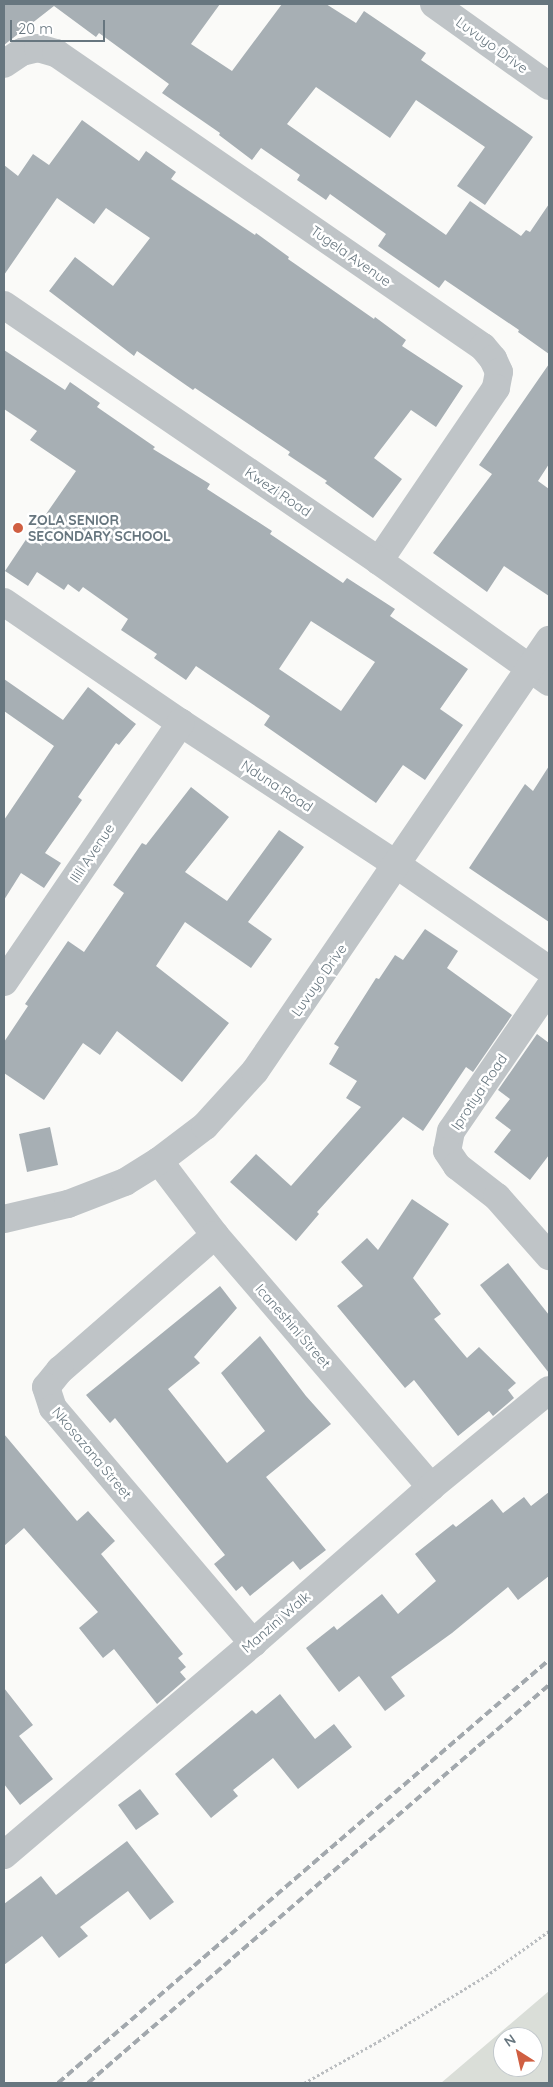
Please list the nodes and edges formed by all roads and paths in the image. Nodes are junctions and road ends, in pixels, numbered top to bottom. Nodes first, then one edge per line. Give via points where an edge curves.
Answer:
1 (434, 4) edge
2 (4, 64) edge
3 (549, 86) edge
4 (4, 305) edge
5 (379, 561) junction
6 (4, 602) edge
7 (549, 640) edge
8 (539, 675) edge
9 (181, 723) junction
10 (398, 865) junction
11 (549, 970) edge
12 (4, 982) edge
13 (549, 988) edge
14 (159, 1161) junction
15 (4, 1218) edge
16 (215, 1235) junction
17 (549, 1256) edge
18 (549, 1390) edge
19 (431, 1486) junction
20 (253, 1643) junction
21 (4, 1855) edge
22 (549, 1931) edge
23 (304, 2083) edge

1 - 3 street, Luvuyo Drive
2 - 5 street, Tugela Avenue via 22,52 38,48 56,53 483,347 493,359 499,372 496,388
4 - 5 street, Kwezi Road
5 - 8 street, Kwezi Road
6 - 9 street, Nduna Road
7 - 8 street, Luvuyo Drive
8 - 10 street, Luvuyo Drive
9 - 10 street, Nduna Road
9 - 12 street, Ilili Avenue
10 - 11 street, Nduna Road
10 - 14 street, Luvuyo Drive via 255,1071 205,1126
13 - 17 street, Iprotiya Road via 451,1131 447,1151 457,1166 497,1197
14 - 15 street, Luvuyo Drive via 125,1182 68,1204
14 - 16 street, Icaneshini Street
16 - 19 street, Icaneshini Street
16 - 20 street, Nkosazana Street via 60,1370 46,1387 53,1408
18 - 19 street, Manzini Walk
19 - 20 street, Manzini Walk
20 - 21 street, Manzini Walk
22 - 23 path via 478,1981

